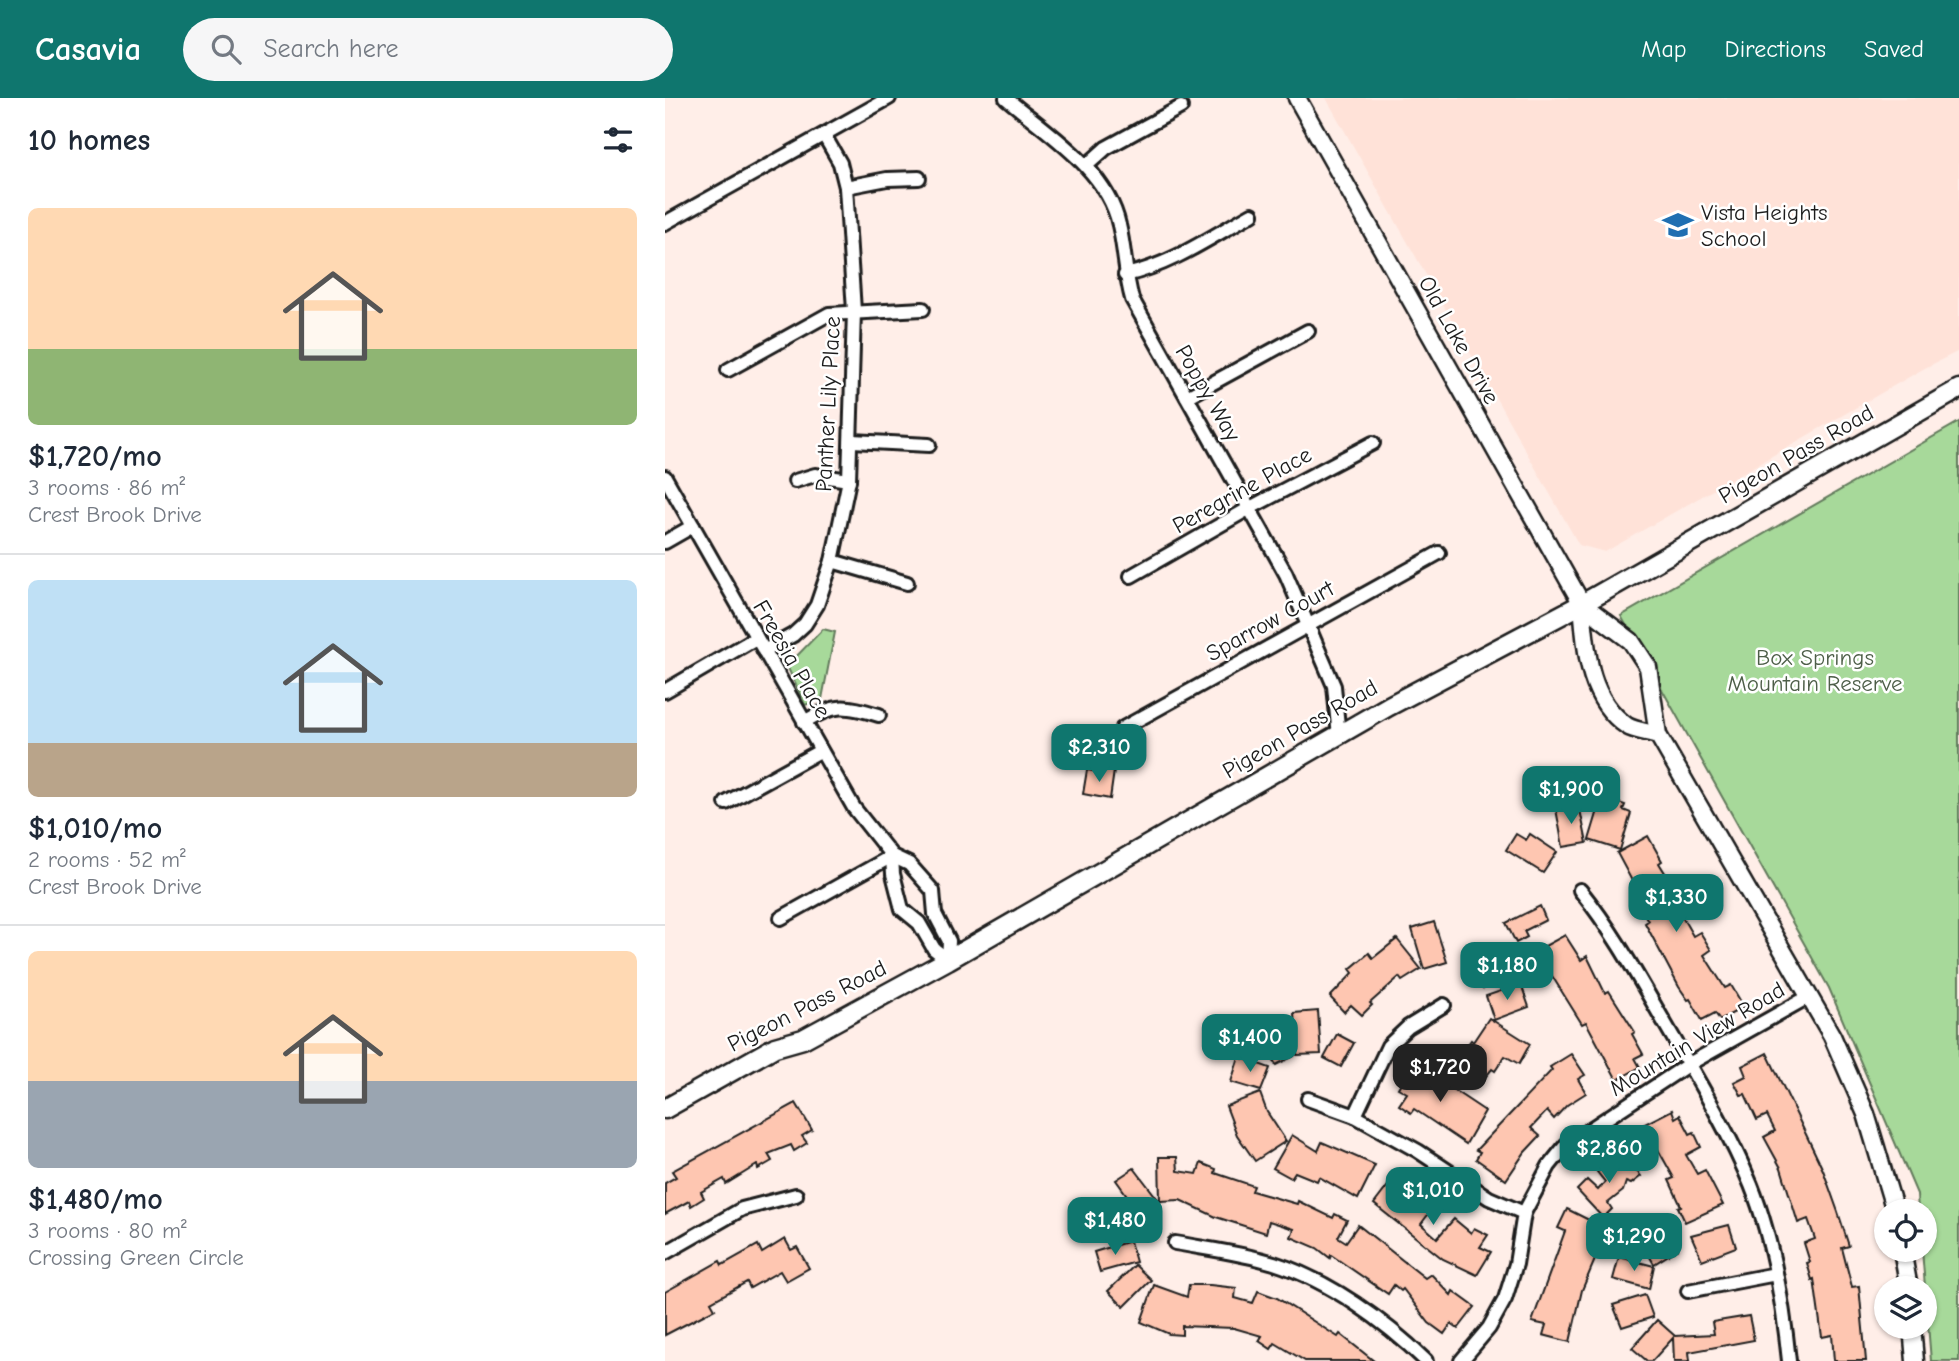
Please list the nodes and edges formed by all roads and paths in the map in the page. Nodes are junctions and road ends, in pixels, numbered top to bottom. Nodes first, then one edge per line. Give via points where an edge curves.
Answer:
1 (889, 98) edge
2 (1006, 98) edge
3 (1297, 98) edge
4 (1181, 107) dead end
5 (824, 135) junction
6 (1086, 166) junction
7 (919, 178) dead end
8 (846, 187) junction
9 (1252, 214) dead end
10 (665, 223) edge
11 (1125, 275) junction
12 (923, 309) dead end
13 (854, 311) junction
14 (1308, 331) dead end
15 (728, 370) dead end
16 (1959, 389) edge
17 (1187, 397) junction
18 (852, 441) junction
19 (1373, 443) dead end
20 (929, 445) dead end
21 (665, 477) edge
22 (849, 480) junction
23 (795, 481) dead end
24 (1250, 508) junction
25 (693, 526) junction
26 (665, 541) edge
27 (1439, 553) dead end
28 (832, 561) junction
29 (1131, 576) dead end
30 (907, 583) dead end
31 (1582, 604) junction
32 (1308, 624) junction
33 (756, 638) junction
34 (764, 651) junction
35 (665, 691) edge
36 (879, 715) dead end
37 (804, 722) junction
38 (1123, 728) dead end
39 (1658, 735) junction
40 (1339, 736) junction
41 (820, 751) junction
42 (726, 803) dead end
43 (892, 856) junction
44 (1580, 890) dead end
45 (781, 918) dead end
46 (948, 961) junction
47 (1810, 996) junction
48 (1444, 1005) dead end
49 (1689, 1064) junction
50 (1308, 1099) dead end
51 (665, 1109) edge
52 (1355, 1116) junction
53 (796, 1195) dead end
54 (1891, 1199) edge
55 (1524, 1213) junction
56 (1175, 1242) dead end
57 (665, 1253) edge
58 (1776, 1274) junction
59 (1688, 1292) dead end
60 (1913, 1339) edge
61 (1426, 1361) edge
62 (1461, 1361) edge
63 (1789, 1361) edge
64 (1915, 1361) edge

1 - 5 street
2 - 6 street, Poppy Way
3 - 31 street, Old Lake Drive
4 - 6 street via 1106,148
5 - 8 street, Panther Lily Place via 840,163
5 - 10 street
6 - 11 street, Poppy Way via 1100,182 1119,224
7 - 8 street
8 - 13 street, Panther Lily Place
9 - 11 street via 1169,261
11 - 17 street, Poppy Way via 1132,299
12 - 13 street
13 - 15 street via 819,318
13 - 18 street, Panther Lily Place
14 - 17 street
16 - 31 main road, Pigeon Pass Road
17 - 24 street, Poppy Way
18 - 20 street
18 - 22 street, Panther Lily Place
19 - 24 street, Peregrine Place
21 - 25 street, Freesia Place
22 - 23 street via 815,475
22 - 28 street, Panther Lily Place
24 - 29 street, Peregrine Place
24 - 32 street, Poppy Way
25 - 26 street
25 - 33 street, Freesia Place
27 - 32 street, Sparrow Court
28 - 30 street
28 - 34 street, Panther Lily Place via 817,605 805,624
31 - 39 street via 1631,641 1648,667
31 - 39 street via 1590,674 1606,707 1629,727
31 - 40 main road, Pigeon Pass Road
32 - 38 street, Sparrow Court
32 - 40 street, Poppy Way via 1334,686
33 - 34 street, Freesia Place
33 - 35 street
34 - 37 street, Freesia Place
36 - 37 street via 833,707
37 - 41 street, Freesia Place
39 - 47 street
40 - 46 main road, Pigeon Pass Road
41 - 42 street
41 - 43 street, Freesia Place via 854,808
43 - 45 street
43 - 46 street via 902,909
43 - 46 street via 909,864 933,891 935,914 949,941
44 - 49 street via 1607,924
46 - 51 main road, Pigeon Pass Road via 803,1039 775,1047
47 - 49 street, Mountain View Road
47 - 54 street via 1866,1114
48 - 52 street via 1408,1027 1388,1046
49 - 55 street, Mountain View Road via 1566,1145
49 - 58 street via 1752,1187
50 - 52 street
52 - 55 street via 1489,1198
53 - 57 street via 742,1209
55 - 62 street, Mountain View Road via 1505,1299 1489,1328
56 - 61 street via 1275,1263 1316,1281
58 - 59 street
58 - 63 street
60 - 64 street

